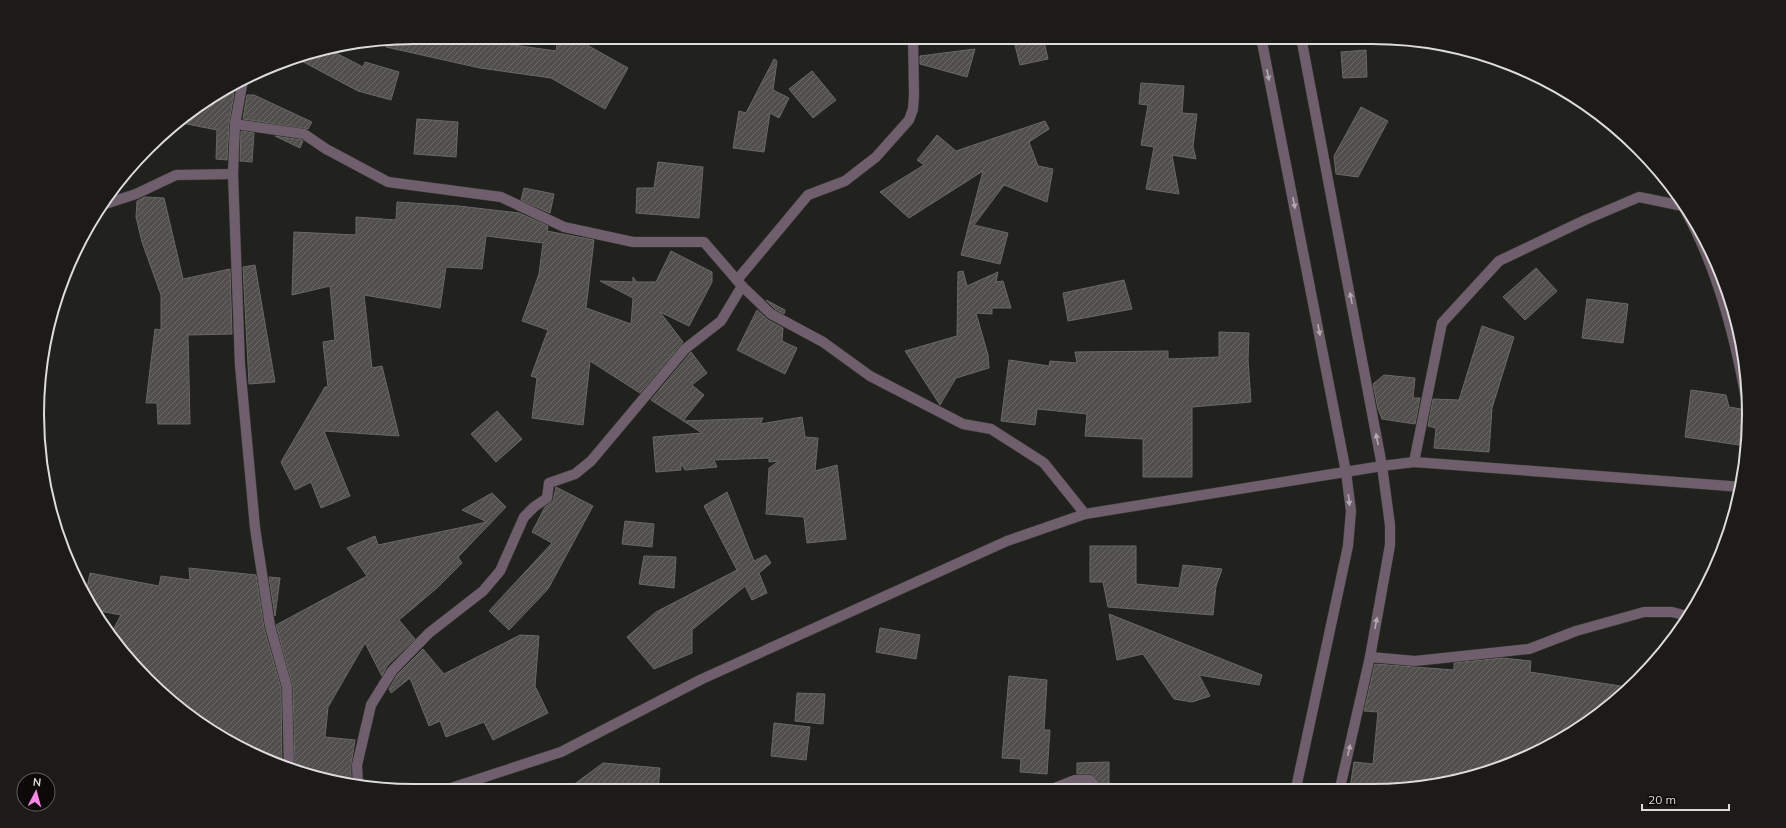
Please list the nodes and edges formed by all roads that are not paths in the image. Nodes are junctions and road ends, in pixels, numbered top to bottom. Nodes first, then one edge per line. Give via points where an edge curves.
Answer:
1 (914, 44) edge
2 (1262, 44) edge
3 (1302, 44) edge
4 (242, 87) edge
5 (235, 124) junction
6 (233, 174) junction
7 (110, 203) edge
8 (1677, 204) edge
9 (1705, 252) edge
10 (740, 283) junction
11 (1739, 367) edge
12 (1414, 462) junction
13 (1382, 466) junction
14 (1346, 472) junction
15 (1735, 486) edge
16 (1085, 514) junction
17 (1683, 615) edge
18 (1370, 657) junction
19 (289, 762) edge
20 (358, 780) edge
21 (463, 784) edge
22 (1065, 784) edge
23 (1094, 784) edge
24 (1297, 784) edge
25 (1341, 784) edge

1 - 10 street via 914,95 909,120 876,157 845,181 808,195
2 -> 14 street
13 -> 3 street
4 - 5 street
5 - 6 street
5 - 10 street via 304,134 326,149 388,182 501,197 564,227 633,242 704,242
6 - 7 street via 176,175 136,194
6 - 19 street via 240,365 252,497 270,626 287,687
8 - 12 street via 1639,197 1499,261 1442,323
9 - 11 street via 1734,342
10 - 16 street via 771,314 823,342 870,376 963,424 991,429 1044,463
10 - 20 street via 720,321 685,349 591,461 575,474 549,483 547,498 524,517 500,571 483,591 429,633 392,671 371,705 357,765
12 - 13 street
12 - 15 street
13 - 14 street
18 -> 13 street via 1390,545 1390,524
14 - 16 street
14 -> 24 street via 1351,511 1348,546
16 - 21 street via 1007,541 702,679 561,752
17 - 18 street via 1672,612 1644,612 1576,631 1529,649 1415,661
25 -> 18 street
22 - 23 street via 1075,780 1090,780

